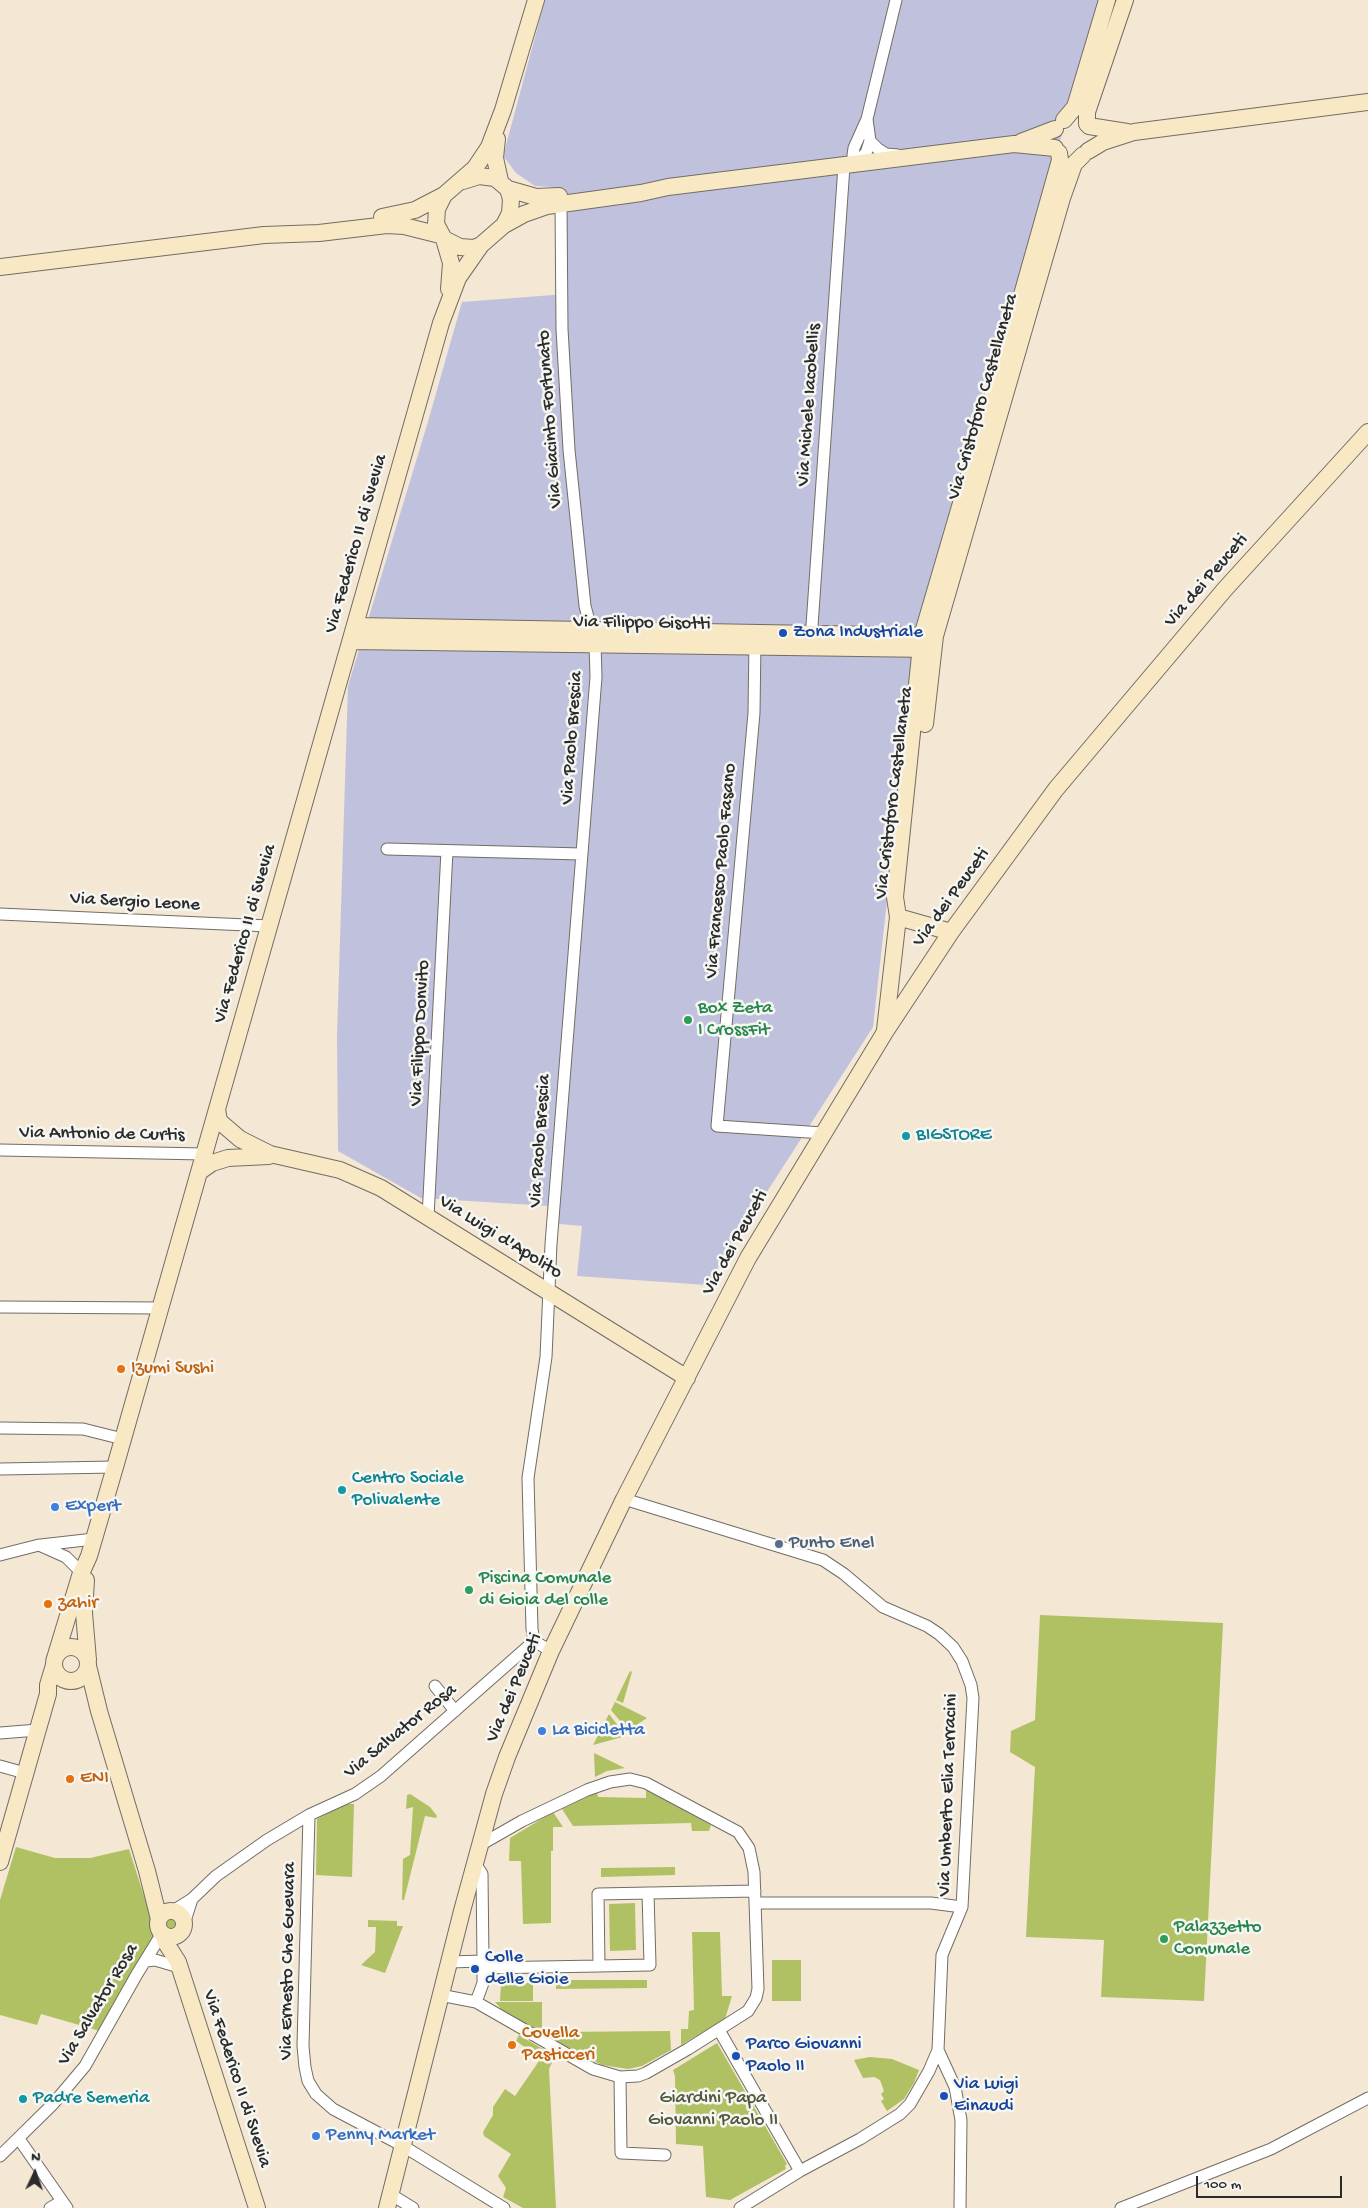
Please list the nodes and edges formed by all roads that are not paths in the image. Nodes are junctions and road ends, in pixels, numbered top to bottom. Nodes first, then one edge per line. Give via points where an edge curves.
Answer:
1 (536, 0) edge
2 (896, 0) edge
3 (1107, 0) edge
4 (1124, 0) edge
5 (1368, 102) edge
6 (503, 110) junction
7 (867, 118) junction
8 (1060, 125) junction
9 (1088, 125) junction
10 (1134, 132) junction
11 (870, 141) junction
12 (1014, 144) junction
13 (1057, 151) junction
14 (1086, 153) junction
15 (909, 157) junction
16 (851, 159) junction
17 (463, 181) junction
18 (504, 185) junction
19 (668, 187) junction
20 (444, 195) junction
21 (561, 204) junction
22 (504, 225) junction
23 (264, 235) junction
24 (442, 237) junction
25 (481, 246) junction
26 (0, 267) edge
27 (442, 323) junction
28 (1368, 432) edge
29 (353, 634) junction
30 (593, 637) junction
31 (755, 639) junction
32 (810, 641) junction
33 (928, 642) junction
34 (388, 849) dead end
35 (448, 851) junction
36 (582, 854) junction
37 (0, 914) edge
38 (898, 916) junction
39 (269, 926) junction
40 (951, 932) junction
41 (885, 1032) junction
42 (217, 1109) junction
43 (823, 1133) junction
44 (206, 1148) junction
45 (0, 1150) edge
46 (250, 1151) junction
47 (199, 1172) junction
48 (428, 1217) junction
49 (549, 1292) junction
50 (0, 1307) edge
51 (160, 1308) junction
52 (686, 1378) junction
53 (0, 1428) edge
54 (123, 1439) junction
55 (115, 1466) junction
56 (0, 1468) edge
57 (624, 1499) junction
58 (94, 1539) junction
59 (39, 1545) junction
60 (0, 1555) edge
61 (89, 1556) junction
62 (82, 1572) junction
63 (534, 1641) junction
64 (551, 1651) junction
65 (55, 1660) junction
66 (88, 1663) junction
67 (71, 1680) junction
68 (435, 1686) dead end
69 (48, 1694) junction
70 (455, 1711) junction
71 (99, 1712) junction
72 (38, 1730) junction
73 (0, 1732) edge
74 (0, 1766) edge
75 (25, 1773) junction
76 (308, 1815) junction
77 (480, 1845) junction
78 (1, 1853) edge
79 (475, 1863) junction
80 (755, 1891) junction
81 (648, 1893) junction
82 (192, 1899) junction
83 (755, 1903) junction
84 (962, 1908) junction
85 (167, 1913) junction
86 (184, 1926) junction
87 (164, 1936) junction
88 (146, 1961) junction
89 (449, 1962) junction
90 (483, 1964) junction
91 (178, 1965) junction
92 (599, 1966) junction
93 (440, 1995) junction
94 (476, 2002) junction
95 (719, 2030) junction
96 (938, 2050) junction
97 (620, 2077) junction
98 (1368, 2098) edge
99 (18, 2139) junction
100 (403, 2146) junction
101 (665, 2155) dead end
102 (0, 2156) edge
103 (800, 2171) junction
104 (388, 2201) edge
105 (64, 2204) edge
106 (50, 2208) edge
107 (257, 2208) edge
108 (412, 2208) edge
109 (504, 2208) edge
110 (740, 2208) edge
111 (960, 2208) edge
112 (1121, 2208) edge

1 - 6 main road
2 - 7 street
3 - 8 main road via 1075,107
4 - 9 main road via 1090,104
5 - 10 main road
6 - 17 main road via 485,155
6 - 18 main road via 495,148
7 - 11 street
7 - 16 street
8 - 9 main road via 1078,119
8 - 12 main road
8 - 13 main road via 1053,142
9 - 10 main road
9 - 14 main road via 1093,139
10 - 14 main road via 1103,142
11 - 15 street via 886,154
11 - 16 street via 866,153
12 - 13 main road
12 - 15 main road
13 - 14 main road via 1071,158
13 - 33 main road, Via Cristoforo Castellaneta via 1060,160
14 - 33 main road, Via Cristoforo Castellaneta via 1074,164 1062,198
15 - 16 main road
16 - 19 main road via 823,168
16 - 32 street, Via Michele Iacobellis
17 - 18 main road via 489,176
17 - 20 main road
18 - 19 main road via 545,197
18 - 22 main road via 512,205
19 - 21 main road via 641,194
20 - 23 main road via 422,208 400,215 318,224
20 - 24 main road via 436,218
21 - 22 main road via 532,210
21 - 30 street, Via Giacinto Fortunato via 562,329 569,450 582,584
22 - 25 main road
23 - 24 main road via 396,225
23 - 26 main road
24 - 25 main road via 460,247
24 - 27 main road via 451,275
25 - 27 main road via 458,278
27 - 29 main road, Via Federico II di Svevia
28 - 40 main road, Via dei Peuceti via 1225,590 1099,737 1056,789
29 - 30 main road, Via Filippo Gisotti
29 - 39 main road, Via Federico II di Svevia
30 - 31 main road, Via Filippo Gisotti
30 - 36 street, Via Paolo Brescia via 596,677
31 - 32 main road, Via Filippo Gisotti
31 - 43 street, Via Francesco Paolo Fasano via 754,712 717,1126
32 - 33 main road, Via Filippo Gisotti
33 - 38 main road, Via Cristoforo Castellaneta via 904,899
34 - 35 street
35 - 36 street
35 - 48 street, Via Filippo Donvito
36 - 49 street, Via Paolo Brescia
37 - 39 street, Via Sergio Leone
38 - 40 main road
38 - 41 main road, Via Cristoforo Castellaneta
39 - 42 main road, Via Federico II di Svevia
40 - 41 main road, Via dei Peuceti
41 - 43 main road, Via dei Peuceti
42 - 44 main road, Via Federico II di Svevia
42 - 46 main road, Via Luigi d'Apolito via 219,1121
43 - 52 main road, Via dei Peuceti via 748,1258
44 - 45 street, Via Antonio de Curtis
44 - 46 main road via 222,1140
44 - 47 main road, Via Federico II di Svevia
46 - 47 main road via 212,1163
46 - 48 main road, Via Luigi d'Apolito via 352,1175
47 - 51 main road, Via Federico II di Svevia
48 - 49 main road, Via Luigi d'Apolito
49 - 52 main road, Via Luigi d'Apolito
49 - 63 street, Via Paolo Brescia via 546,1357 528,1478
50 - 51 street
51 - 54 main road, Via Federico II di Svevia
52 - 57 main road, Via dei Peuceti
53 - 54 street via 83,1429
54 - 55 main road, Via Federico II di Svevia
55 - 56 street
55 - 58 main road, Via Federico II di Svevia
57 - 64 main road, Via dei Peuceti
57 - 84 street, Via Umberto Elia Terracini via 823,1560 883,1607 927,1626 953,1647 967,1672 972,1698
58 - 59 street
58 - 61 main road, Via Federico II di Svevia
59 - 60 street
59 - 62 street via 66,1557
61 - 62 main road, Via Federico II di Svevia
61 - 66 main road, Via Federico II di Svevia via 84,1613
62 - 65 main road, Via Federico II di Svevia
63 - 64 street
63 - 70 street, Via Salvator Rosa
64 - 77 main road, Via dei Peuceti via 501,1774
65 - 66 main road via 60,1650 72,1647 85,1654
65 - 67 main road via 59,1676
65 - 69 main road, Via Federico II di Svevia
66 - 67 main road via 84,1675
66 - 71 main road, Via Federico II di Svevia
67 - 69 main road
67 - 71 main road, Via Federico II di Svevia via 86,1693
68 - 70 street
69 - 72 main road, Via Federico II di Svevia
70 - 76 street, Via Salvator Rosa via 381,1776 355,1794
71 - 85 main road, Via Federico II di Svevia via 153,1890
72 - 73 street
72 - 75 main road, Via Federico II di Svevia
74 - 75 street
75 - 78 main road, Via Federico II di Svevia
76 - 82 street, Via Salvator Rosa via 224,1870
76 - 100 street, Via Ernesto Che Guevara via 304,2046 308,2080 319,2098 333,2109
77 - 79 main road, Via dei Peuceti
77 - 80 street via 587,1790 610,1782 636,1780 738,1832 752,1855
79 - 89 main road, Via dei Peuceti
79 - 90 street via 482,1874
80 - 81 street
80 - 83 street
81 - 92 street via 598,1894
81 - 92 street via 650,1965
82 - 85 street
82 - 86 street
83 - 84 street via 931,1903
83 - 95 street via 756,1998 748,2011
84 - 96 street, Via Umberto Elia Terracini via 942,1955
85 - 86 main road via 181,1916
85 - 87 main road via 158,1929
86 - 87 main road via 178,1936
86 - 91 main road
87 - 88 street, Via Salvator Rosa
87 - 91 main road, Via Federico II di Svevia
88 - 91 street
88 - 99 street, Via Salvator Rosa via 85,2066
89 - 90 street
89 - 93 main road, Via dei Peuceti
90 - 92 street
90 - 94 street via 483,1983
91 - 107 main road, Via Federico II di Svevia
93 - 94 street
93 - 100 main road, Via dei Peuceti
94 - 97 street via 593,2070
95 - 97 street via 646,2073
95 - 103 street
96 - 103 street, Via Umberto Elia Terracini via 910,2104 900,2114
96 - 111 street via 955,2087 962,2120
97 - 101 street via 621,2153
98 - 112 street via 1271,2149
99 - 102 street, Via Salvator Rosa
99 - 105 street
100 - 104 main road, Via dei Peuceti
100 - 109 street, Via Ernesto Che Guevara
103 - 110 street, Via Umberto Elia Terracini
104 - 108 street
105 - 106 street

